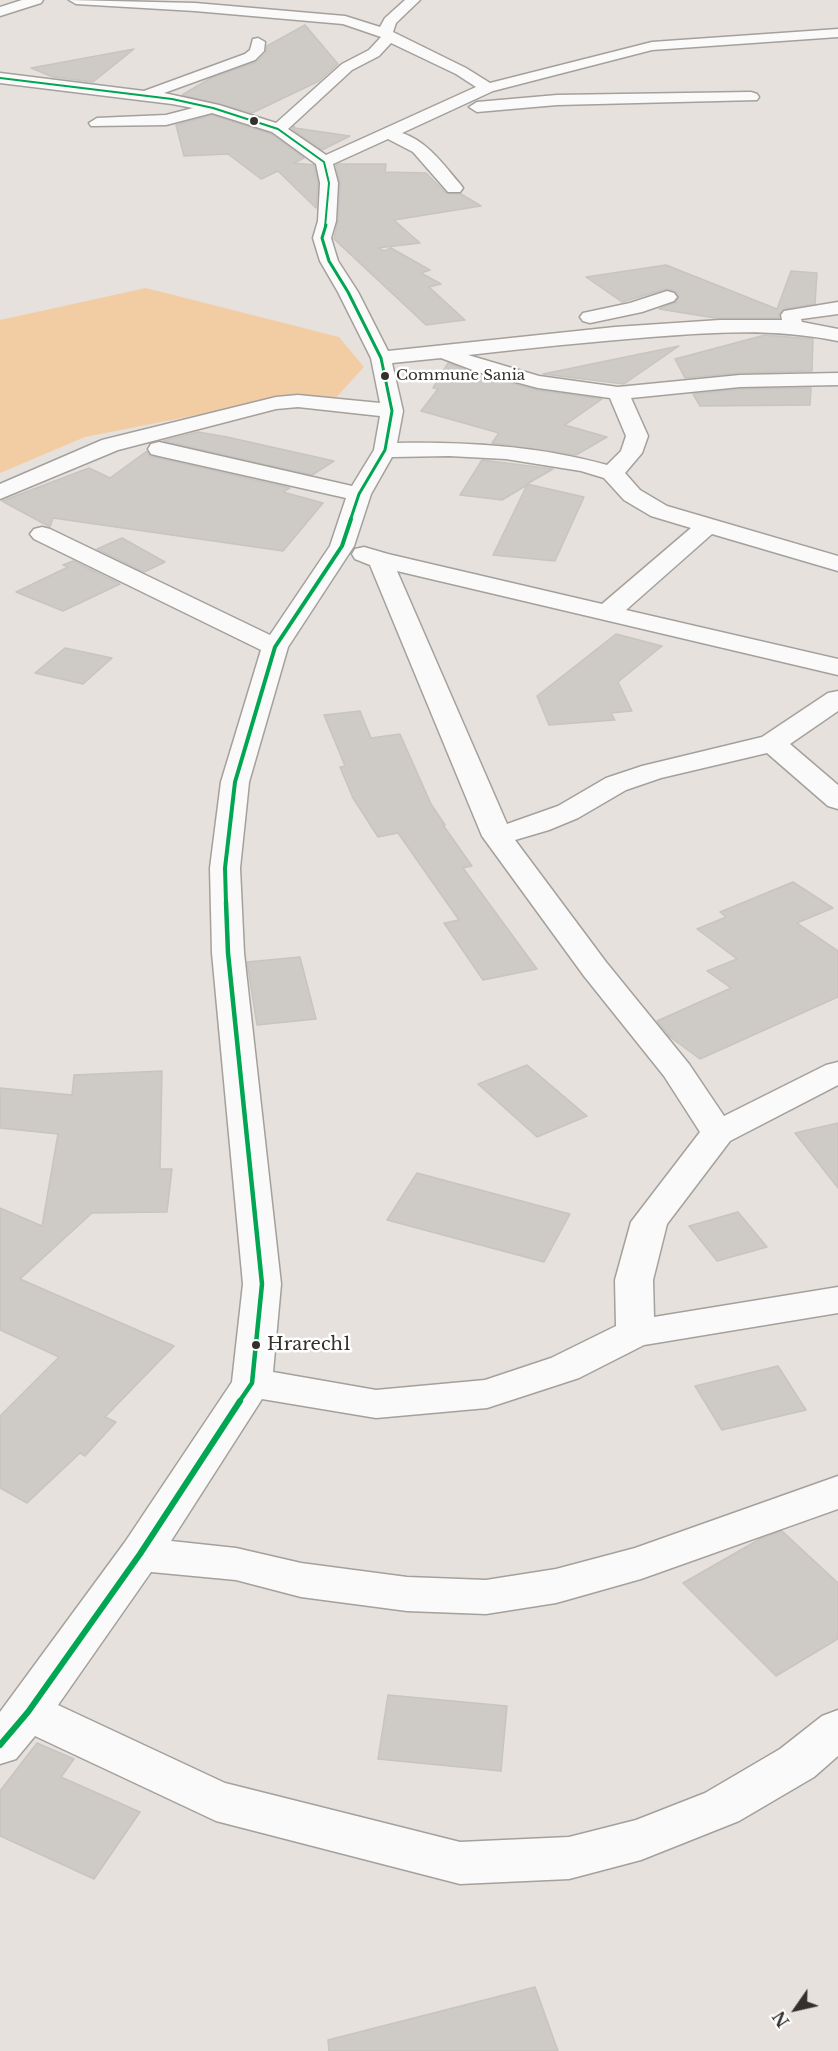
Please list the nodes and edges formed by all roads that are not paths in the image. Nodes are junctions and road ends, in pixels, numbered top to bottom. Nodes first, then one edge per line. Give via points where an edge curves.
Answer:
1 (36, 0) edge
2 (76, 0) edge
3 (413, 0) edge
4 (4, 7) edge
5 (348, 7) dead end
6 (826, 19) dead end
7 (359, 24) junction
8 (838, 33) edge
9 (387, 34) junction
10 (718, 40) junction
11 (258, 42) dead end
12 (0, 78) edge
13 (488, 88) junction
14 (145, 95) junction
15 (751, 97) dead end
16 (213, 108) junction
17 (436, 110) junction
18 (96, 123) dead end
19 (278, 129) junction
20 (389, 134) junction
21 (324, 162) junction
22 (454, 188) dead end
23 (667, 297) dead end
24 (838, 308) edge
25 (793, 325) junction
26 (592, 335) junction
27 (838, 336) edge
28 (443, 351) junction
29 (381, 358) junction
30 (838, 379) edge
31 (618, 393) junction
32 (392, 411) junction
33 (159, 449) dead end
34 (385, 450) junction
35 (612, 473) junction
36 (0, 492) edge
37 (359, 494) junction
38 (706, 527) junction
39 (42, 534) dead end
40 (342, 546) junction
41 (380, 560) junction
42 (838, 564) edge
43 (607, 614) junction
44 (275, 647) junction
45 (838, 667) edge
46 (838, 699) edge
47 (772, 743) junction
48 (838, 800) edge
49 (497, 836) junction
50 (838, 1072) edge
51 (717, 1133) junction
52 (838, 1300) edge
53 (635, 1333) junction
54 (252, 1383) junction
55 (838, 1491) edge
56 (140, 1554) junction
57 (14, 1729) edge
58 (838, 1729) edge

1 - 4 street
2 - 7 street via 195,7
3 - 9 street via 390,21
5 - 7 street
6 - 10 street via 749,30
7 - 9 street
8 - 10 street
9 - 13 street
9 - 19 street via 374,52 347,67
10 - 13 street via 652,46
11 - 14 street via 257,51 250,57
12 - 14 street
13 - 17 street
14 - 16 street
15 - 17 street via 557,100
16 - 18 street via 166,120
16 - 19 street
17 - 20 street
19 - 21 street
20 - 21 street
20 - 22 street via 420,147
21 - 29 street via 329,190 322,238 329,261
23 - 26 street via 588,317 584,320
24 - 25 street via 791,315
25 - 26 street via 736,324
25 - 27 street
26 - 28 street
28 - 29 street
28 - 31 street via 538,382
29 - 32 street
30 - 31 street via 740,381
31 - 35 street via 637,436 631,453
32 - 34 street
32 - 36 street via 298,401 256,407 110,445
33 - 37 street
34 - 35 street via 506,452
34 - 37 street
35 - 38 street via 632,495 659,511
37 - 40 street
38 - 42 street
38 - 43 street
39 - 44 street
40 - 41 street
40 - 44 street
41 - 43 street
41 - 49 street
43 - 45 street
44 - 54 street via 235,782 225,868 228,953 262,1284
46 - 47 street
47 - 48 street
47 - 49 street via 625,781 568,812
49 - 51 street via 676,1071
50 - 51 street
51 - 53 street via 649,1222 634,1280
52 - 53 street
53 - 54 street via 565,1368 487,1394 376,1404
54 - 56 street
55 - 56 street via 641,1563 556,1586 486,1597 407,1594 301,1580 237,1564
56 - 57 street
57 - 58 street via 216,1801 460,1863 569,1858 641,1839 722,1807 797,1763

